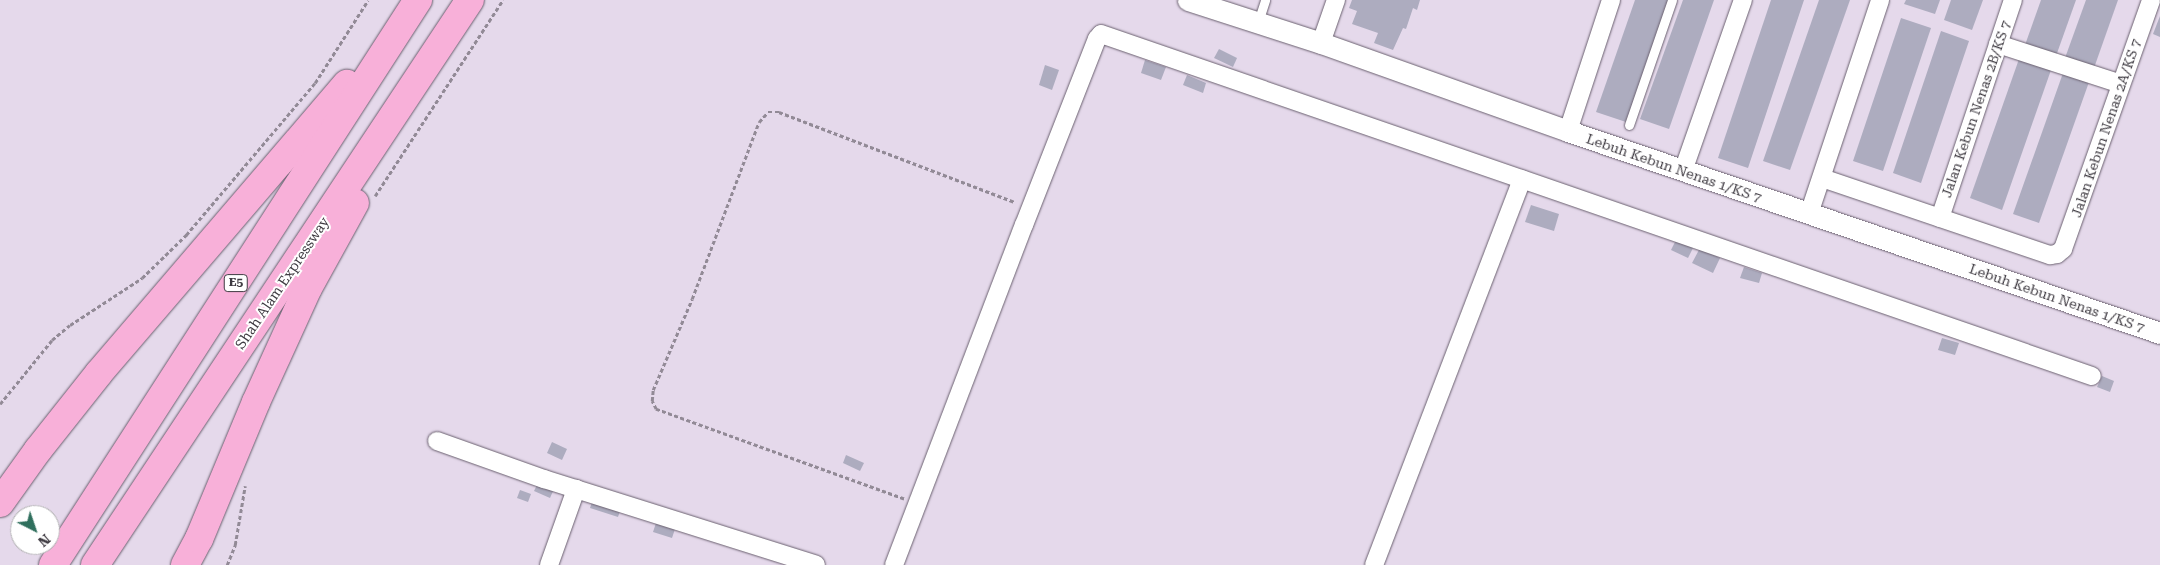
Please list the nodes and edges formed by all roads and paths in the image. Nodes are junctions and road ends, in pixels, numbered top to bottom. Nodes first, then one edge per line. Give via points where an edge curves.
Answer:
1 (368, 0) edge
2 (408, 0) edge
3 (418, 0) edge
4 (470, 0) edge
5 (503, 0) edge
6 (1265, 0) edge
7 (1336, 0) edge
8 (1611, 0) edge
9 (1672, 0) edge
10 (1743, 0) edge
11 (1880, 0) edge
12 (2013, 0) edge
13 (2151, 0) edge
14 (1195, 1) edge
15 (1258, 22) junction
16 (448, 33) junction
17 (1321, 43) junction
18 (1998, 44) junction
19 (2121, 84) junction
20 (1629, 124) dead end
21 (1568, 131) junction
22 (1683, 171) junction
23 (1822, 178) junction
24 (1522, 179) junction
25 (370, 204) dead end
26 (1031, 207) junction
27 (1809, 214) junction
28 (1940, 218) junction
29 (2160, 333) edge
30 (2092, 376) dead end
31 (0, 404) edge
32 (437, 441) dead end
33 (246, 478) dead end
34 (576, 489) junction
35 (0, 503) edge
36 (917, 503) junction
37 (53, 565) edge
38 (95, 565) edge
39 (185, 565) edge
40 (227, 565) edge
41 (549, 565) edge
42 (816, 565) edge
43 (894, 565) edge
44 (1374, 565) edge

1 - 31 path via 315,83 186,235 142,278 52,340
2 - 35 highway via 346,86 99,373
3 - 37 highway, E5
4 - 16 highway, Shah Alam Expressway
5 - 25 path
6 - 15 lane
7 - 17 street
8 - 21 street
9 - 20 lane
10 - 22 street
11 - 23 street
12 - 18 street, Jalan Kebun Nenas 2B/KS 7
13 - 19 street, Jalan Kebun Nenas 2A/KS 7
14 - 15 street, Lebuh Kebun Nenas 1/KS 7
15 - 17 street, Lebuh Kebun Nenas 1/KS 7
16 - 38 highway, Shah Alam Expressway
16 - 39 highway via 308,288
17 - 21 street, Lebuh Kebun Nenas 1/KS 7
18 - 19 street
18 - 28 street, Jalan Kebun Nenas 2B/KS 7
19 - 28 street, Jalan Kebun Nenas 2A/KS 7 via 2063,249 2057,254 2050,255
21 - 22 street, Lebuh Kebun Nenas 1/KS 7
22 - 27 street, Lebuh Kebun Nenas 1/KS 7
23 - 27 street
23 - 28 street
24 - 26 street via 1104,34 1097,39
24 - 30 street
24 - 44 street
26 - 36 street
26 - 36 path via 779,112 768,112 759,122 692,299 653,390 652,401 656,410
27 - 29 street, Lebuh Kebun Nenas 1/KS 7
32 - 34 street
33 - 40 path via 241,516
34 - 41 street
34 - 42 street
36 - 43 street

